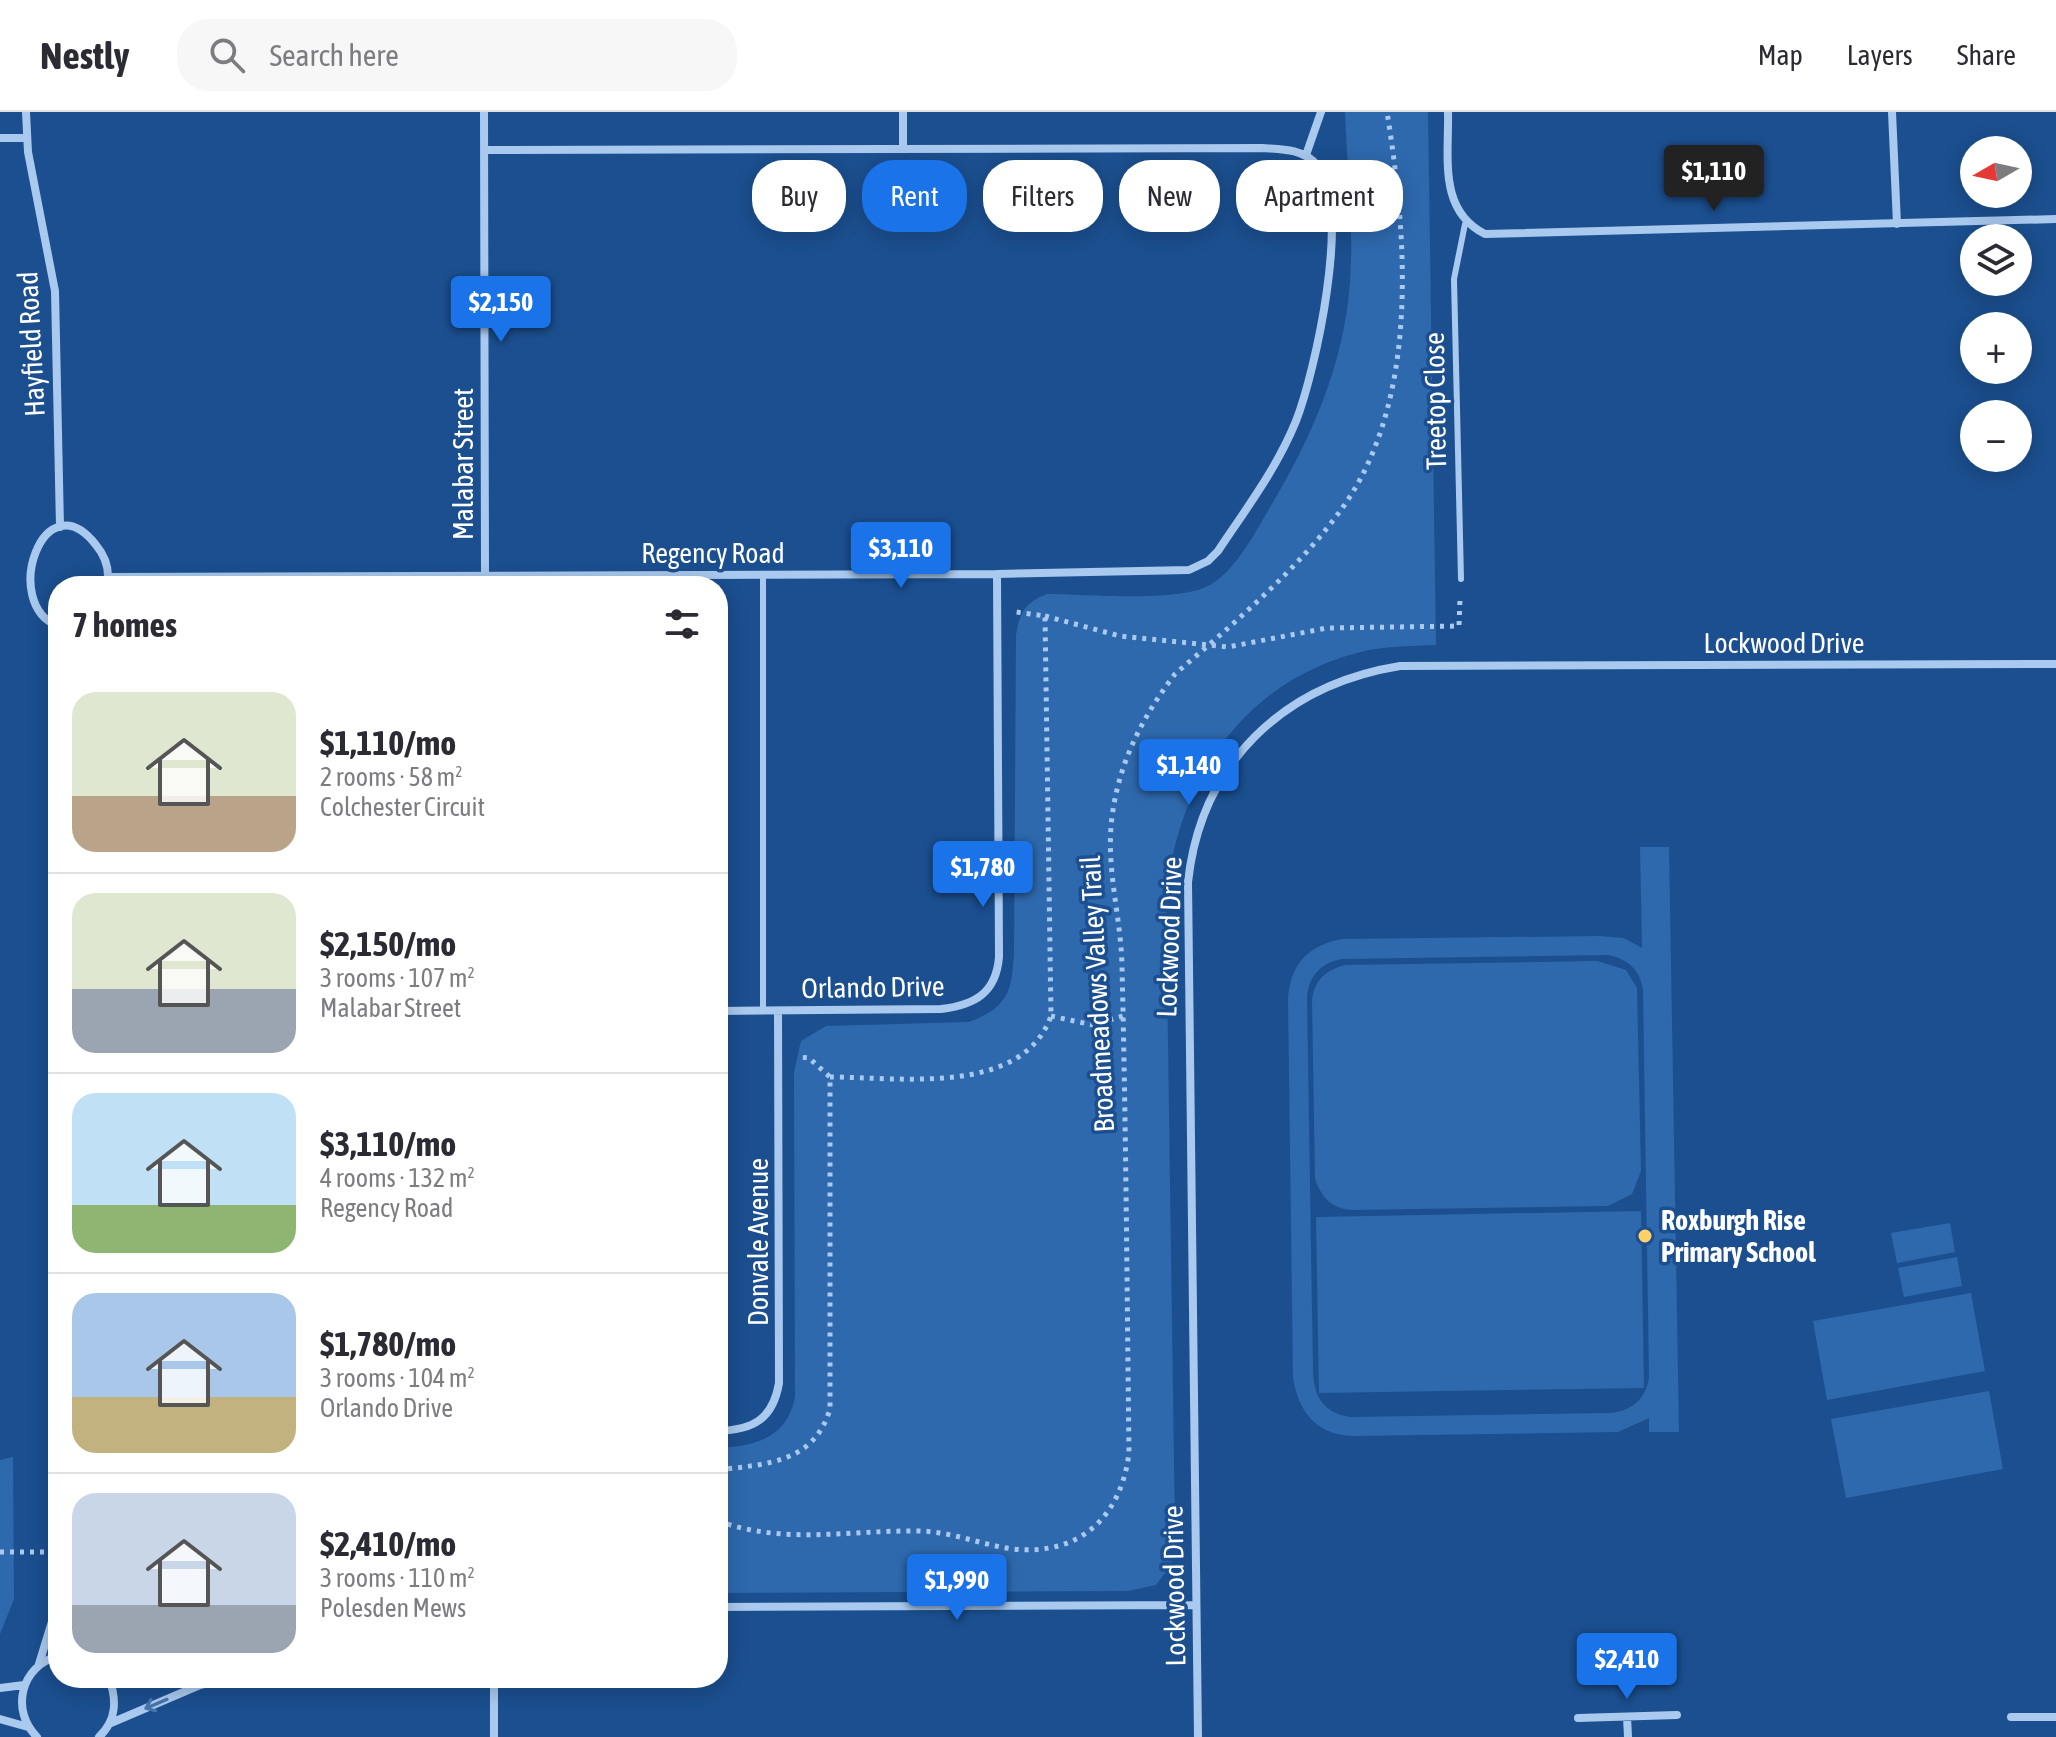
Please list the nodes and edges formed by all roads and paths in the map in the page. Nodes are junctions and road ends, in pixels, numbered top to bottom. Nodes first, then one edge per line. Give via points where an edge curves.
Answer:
1 (26, 112) edge
2 (484, 112) edge
3 (903, 112) edge
4 (1321, 112) edge
5 (1387, 112) edge
6 (1448, 112) edge
7 (1892, 112) edge
8 (0, 138) edge
9 (27, 138) junction
10 (903, 148) junction
11 (484, 150) junction
12 (1306, 155) junction
13 (1310, 160) edge
14 (1394, 160) edge
15 (2056, 219) edge
16 (1465, 224) junction
17 (1897, 224) junction
18 (1327, 232) edge
19 (1399, 232) edge
20 (60, 527) junction
21 (35, 534) dead end
22 (997, 574) junction
23 (763, 575) junction
24 (107, 576) edge
25 (485, 576) joint
26 (1461, 579) joint
27 (27, 613) dead end
28 (1045, 616) dead end
29 (48, 624) edge
30 (1207, 646) junction
31 (2056, 664) edge
32 (728, 1011) edge
33 (763, 1011) junction
34 (778, 1011) junction
35 (1051, 1016) dead end
36 (1123, 1016) junction
37 (778, 1054) junction
38 (728, 1430) edge
39 (728, 1469) edge
40 (728, 1524) edge
41 (0, 1552) edge
42 (48, 1552) edge
43 (1196, 1605) junction
44 (728, 1607) edge
45 (48, 1634) edge
46 (48, 1660) edge
47 (38, 1665) junction
48 (24, 1685) junction
49 (0, 1688) edge
50 (113, 1688) edge
51 (193, 1688) edge
52 (494, 1688) edge
53 (1677, 1715) dead end
54 (1627, 1717) junction
55 (2011, 1717) dead end
56 (2056, 1717) edge
57 (1578, 1718) dead end
58 (0, 1719) edge
59 (111, 1723) junction
60 (28, 1727) junction
61 (37, 1737) edge
62 (99, 1737) edge
63 (494, 1737) edge
64 (1198, 1737) edge
65 (1628, 1737) edge

1 - 9 street, Hayfield Road
2 - 11 street, Malabar Street
3 - 10 street
4 - 12 street
5 - 14 path, Broadmeadows Valley Trail
6 - 16 street via 1449,180 1453,204
7 - 17 street
8 - 9 street
9 - 20 street, Hayfield Road via 55,291
10 - 11 street
10 - 12 street via 1262,148
11 - 25 street, Malabar Street
12 - 13 street
15 - 17 street
16 - 17 street via 1485,234 1509,236
16 - 26 lane, Treetop Close via 1454,279
18 - 22 street, Regency Road via 1327,298 1306,392 1280,455 1218,551 1200,566 1180,571
19 - 30 path, Broadmeadows Valley Trail via 1400,353 1373,454 1345,505 1309,551
20 - 21 street
20 - 24 street via 91,539 102,552
22 - 23 street, Regency Road
22 - 34 street, Orlando Drive via 999,957 993,985 972,1003 957,1007
23 - 25 street, Regency Road
23 - 33 lane
26 - 30 path via 1459,626 1327,628
27 - 29 street
28 - 30 path via 1120,636
30 - 36 path, Broadmeadows Valley Trail via 1160,695 1120,777 1109,863
31 - 43 street, Lockwood Drive via 1400,666 1318,691 1283,712 1245,746 1205,811 1188,882
32 - 33 street, Orlando Drive
33 - 34 street, Orlando Drive
34 - 37 street, Donvale Avenue
35 - 36 path via 1093,1025
36 - 40 path, Broadmeadows Valley Trail via 1129,1453 1121,1493 1109,1513 1072,1541 1034,1550 922,1531 793,1537
37 - 38 street, Donvale Avenue via 779,1383 770,1413 750,1428
37 - 39 path via 809,1058 830,1077 830,1409 818,1436 785,1461
41 - 42 path
43 - 44 street
43 - 64 street, Lockwood Drive
45 - 47 street
46 - 47 street
47 - 48 street
48 - 49 street
48 - 60 street via 21,1699
50 - 59 street
51 -> 59 street
52 - 63 street
53 - 54 street
54 - 57 street
54 - 65 street
55 - 56 street
58 - 60 street
59 - 62 street
60 - 61 street

